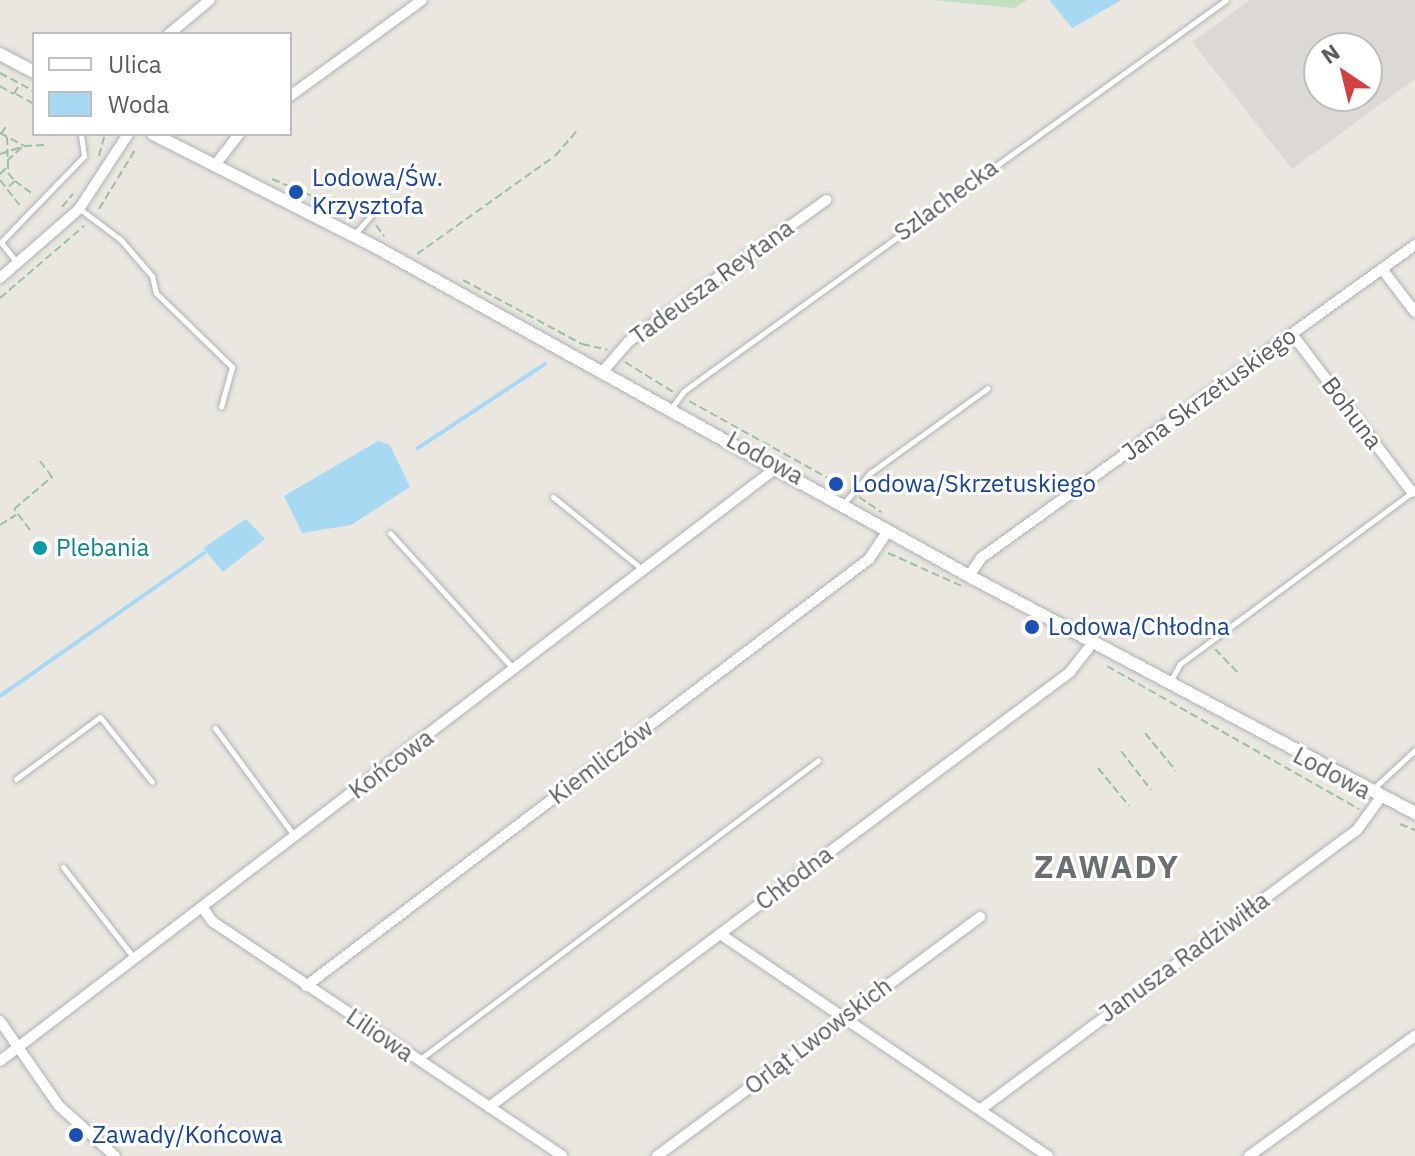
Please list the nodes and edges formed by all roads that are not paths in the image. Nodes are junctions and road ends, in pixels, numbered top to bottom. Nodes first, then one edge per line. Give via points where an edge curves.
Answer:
1 (210, 0) edge
2 (422, 0) edge
3 (1226, 0) edge
4 (171, 32) edge
5 (0, 54) edge
6 (32, 71) edge
7 (292, 95) edge
8 (81, 136) edge
9 (127, 136) edge
10 (157, 136) edge
11 (237, 136) edge
12 (215, 165) junction
13 (826, 200) dead end
14 (79, 209) junction
15 (373, 213) dead end
16 (354, 235) junction
17 (1415, 245) edge
18 (18, 264) junction
19 (1382, 269) junction
20 (0, 278) edge
21 (1415, 312) edge
22 (1292, 334) junction
23 (604, 370) junction
24 (988, 388) dead end
25 (676, 401) junction
26 (221, 407) dead end
27 (780, 465) junction
28 (1413, 491) edge
29 (553, 497) dead end
30 (843, 504) junction
31 (889, 524) junction
32 (390, 533) dead end
33 (645, 572) junction
34 (969, 576) junction
35 (1093, 643) junction
36 (515, 670) junction
37 (1168, 684) junction
38 (215, 728) dead end
39 (1415, 750) edge
40 (818, 760) dead end
41 (16, 779) dead end
42 (152, 782) dead end
43 (1375, 796) junction
44 (1415, 813) edge
45 (296, 837) junction
46 (63, 867) dead end
47 (202, 907) junction
48 (980, 917) dead end
49 (720, 934) junction
50 (134, 959) junction
51 (306, 986) junction
52 (845, 1017) junction
53 (0, 1021) edge
54 (1415, 1036) edge
55 (17, 1048) junction
56 (419, 1060) junction
57 (0, 1061) edge
58 (489, 1107) junction
59 (981, 1109) junction
60 (115, 1156) edge
61 (562, 1156) edge
62 (657, 1156) edge
63 (1048, 1156) edge
64 (1249, 1156) edge

1 - 4 street
2 - 7 street
3 - 25 lane, Szlachecka
5 - 6 street
8 - 18 lane via 84,156 1,242
9 - 14 street
10 - 12 street, Lodowa
11 - 12 street
12 - 16 street, Lodowa
13 - 23 street, Tadeusza Reytana via 628,342
14 - 18 street
14 - 26 lane via 121,240 152,276 156,293 232,367
15 - 16 lane
16 - 23 street, Lodowa via 414,260
17 - 19 street, Jana Skrzetuskiego
18 - 20 street
19 - 21 street
19 - 22 street, Jana Skrzetuskiego
22 - 28 street, Bohuna
22 - 34 street, Jana Skrzetuskiego via 981,558
23 - 25 street, Lodowa
24 - 30 lane
25 - 27 street, Lodowa
27 - 30 street, Lodowa
27 - 33 street, Końcowa
28 - 37 lane via 1180,664
29 - 33 lane
30 - 31 street, Lodowa
31 - 34 street, Lodowa
31 - 51 street, Kiemliczów via 869,559
32 - 36 lane
33 - 36 street, Końcowa
34 - 35 street, Lodowa
35 - 37 street, Lodowa
35 - 49 street, Chłodna via 1070,672
36 - 45 street, Końcowa
37 - 43 street, Lodowa
38 - 45 lane
39 - 43 lane
40 - 56 lane
41 - 42 lane via 100,717
43 - 44 street, Lodowa
43 - 59 street, Janusza Radziwiłła via 1357,830
45 - 47 street, Końcowa
46 - 50 lane
47 - 50 street, Końcowa
47 - 51 street, Liliowa
48 - 52 street, Orląt Lwowskich
49 - 52 street
49 - 58 street, Chłodna
50 - 55 street, Końcowa
51 - 56 street, Liliowa
52 - 59 street
52 - 62 street, Orląt Lwowskich
53 - 55 street
54 - 64 street
55 - 57 street, Końcowa
55 - 60 street via 59,1106
56 - 58 street, Liliowa
58 - 61 street, Liliowa
59 - 63 street

